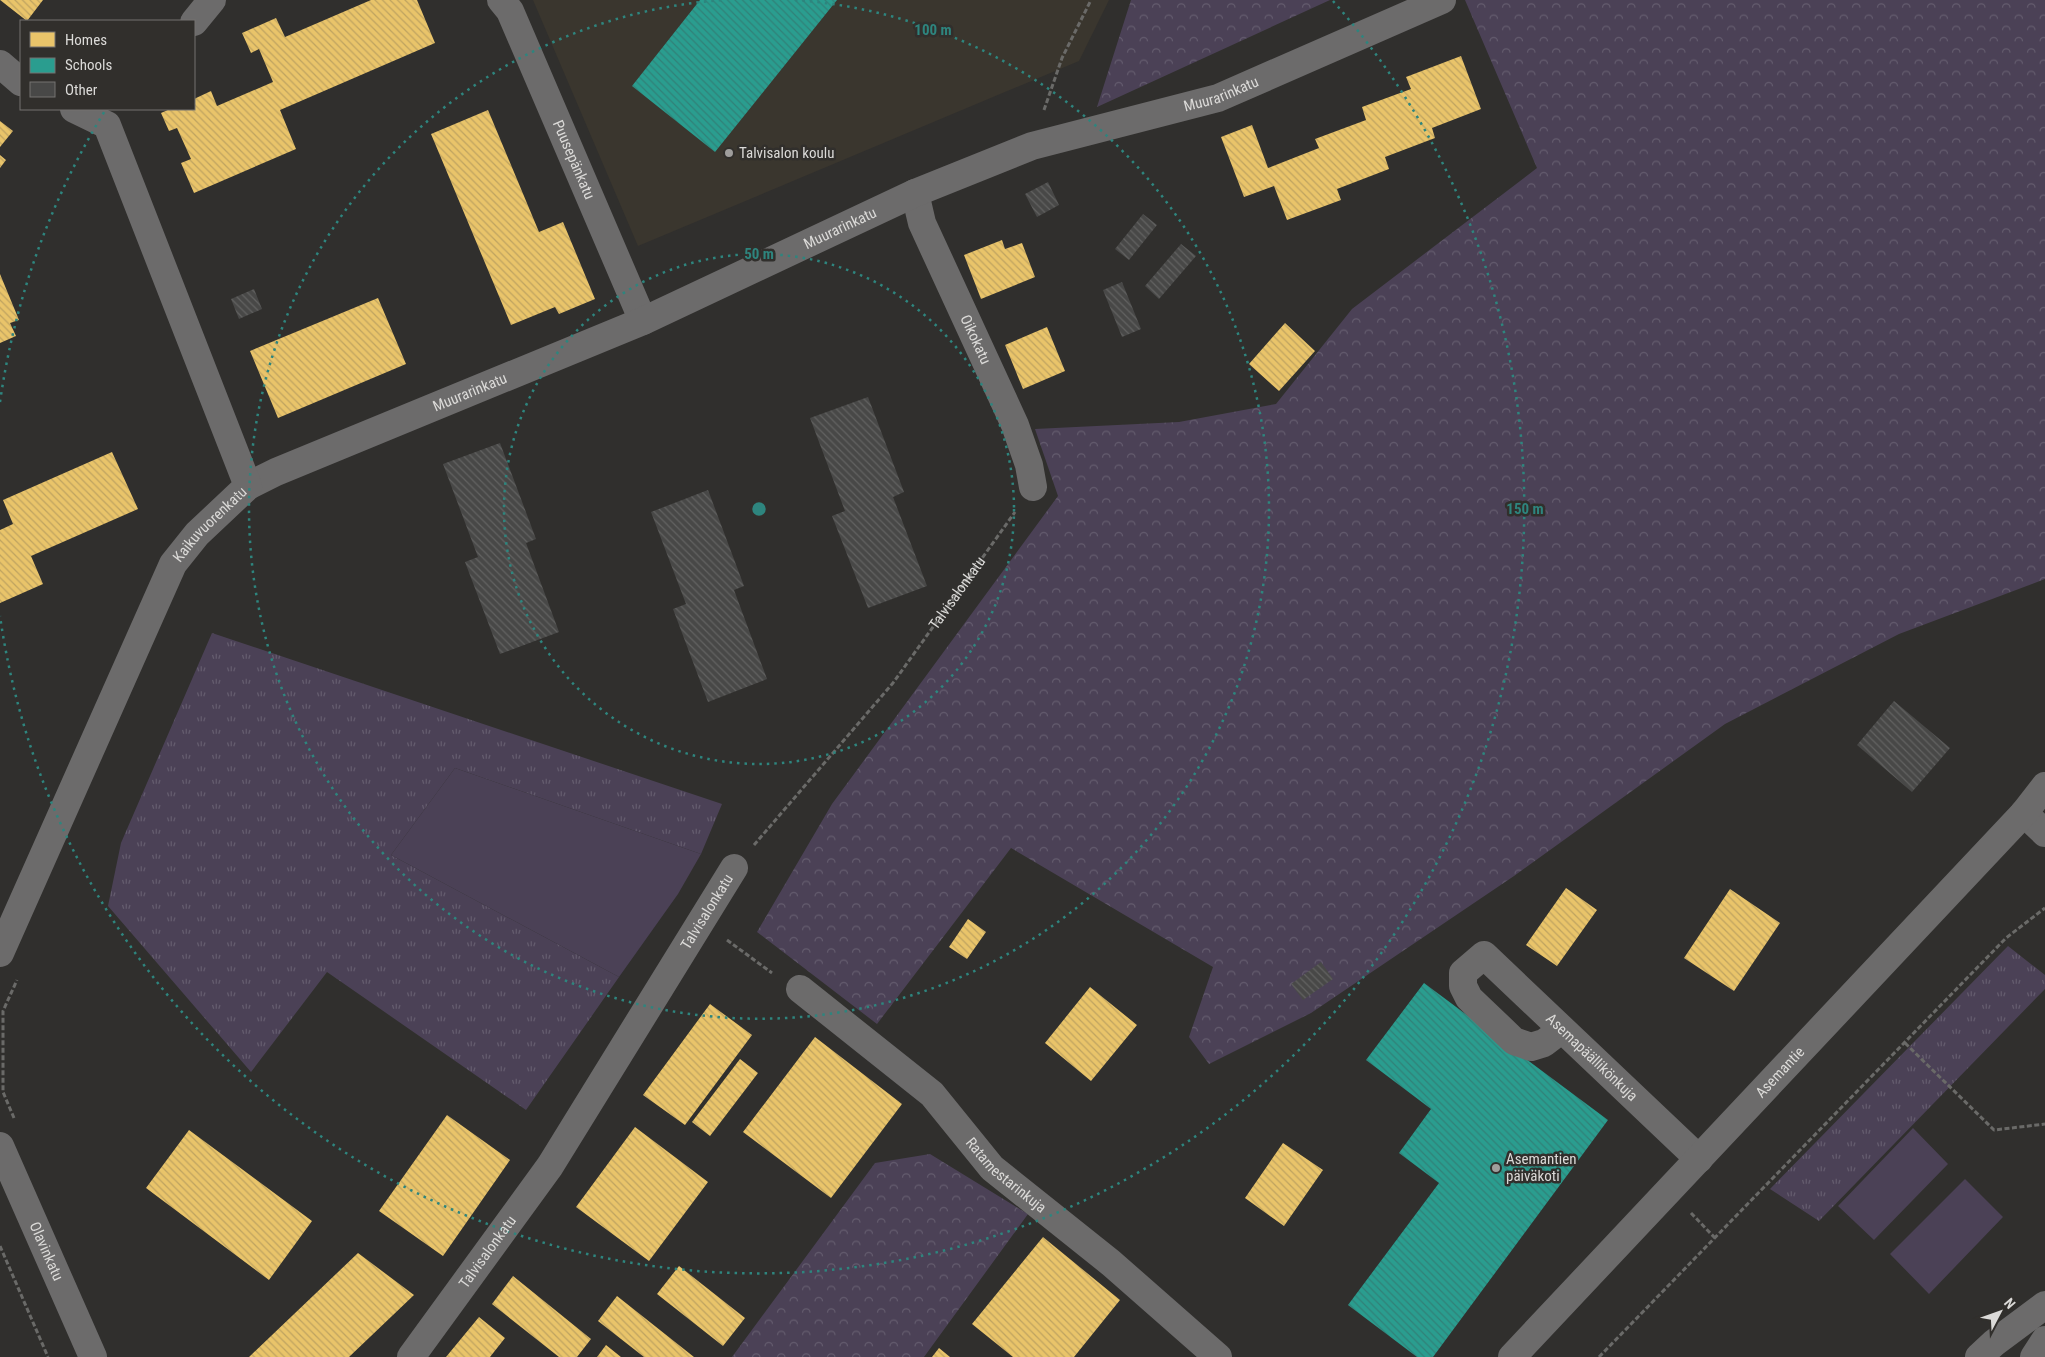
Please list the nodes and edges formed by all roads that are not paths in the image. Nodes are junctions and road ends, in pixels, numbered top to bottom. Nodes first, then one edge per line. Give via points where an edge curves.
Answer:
1 (212, 0) edge
2 (501, 0) edge
3 (1442, 0) edge
4 (195, 21) edge
5 (0, 64) edge
6 (20, 81) edge
7 (79, 110) edge
8 (113, 117) edge
9 (915, 193) junction
10 (643, 321) junction
11 (248, 486) junction
12 (1033, 487) road end
13 (2045, 786) edge
14 (2024, 813) junction
15 (2045, 833) edge
16 (734, 868) road end
17 (0, 953) edge
18 (800, 989) dead end
19 (1561, 1030) junction
20 (0, 1146) edge
21 (1699, 1159) junction
22 (2045, 1305) edge
23 (2045, 1340) edge
24 (93, 1357) edge
25 (410, 1357) edge
26 (1218, 1357) edge
27 (1512, 1357) edge
28 (1979, 1357) edge
29 (2034, 1357) edge

1 - 4 street
2 - 10 street, Puusepänkatu via 510,11
3 - 9 street, Muurarinkatu via 1218,98 1032,146
5 - 6 street
7 - 8 street, Kaikuvuorenkatu
8 - 11 street, Kaikuvuorenkatu
9 - 10 street, Muurarinkatu
9 - 12 street, Oikokatu via 922,222 1015,425
10 - 11 street, Muurarinkatu
11 - 17 street, Kaikuvuorenkatu via 197,534 173,564
13 - 14 street, Asemantie
14 - 15 street
14 - 21 street, Asemantie
16 - 25 street, Talvisalonkatu via 550,1166
18 - 26 street, Ratamestarinkuja via 932,1094 992,1168 1111,1263
19 - 19 street, Asemapäällikönkuja via 1484,955 1463,973 1463,986 1469,998 1514,1041 1531,1046 1544,1043
19 - 21 street, Asemapäällikönkuja
20 - 24 street, Olavinkatu
21 - 27 street, Asemantie
22 - 28 street
23 - 29 street

